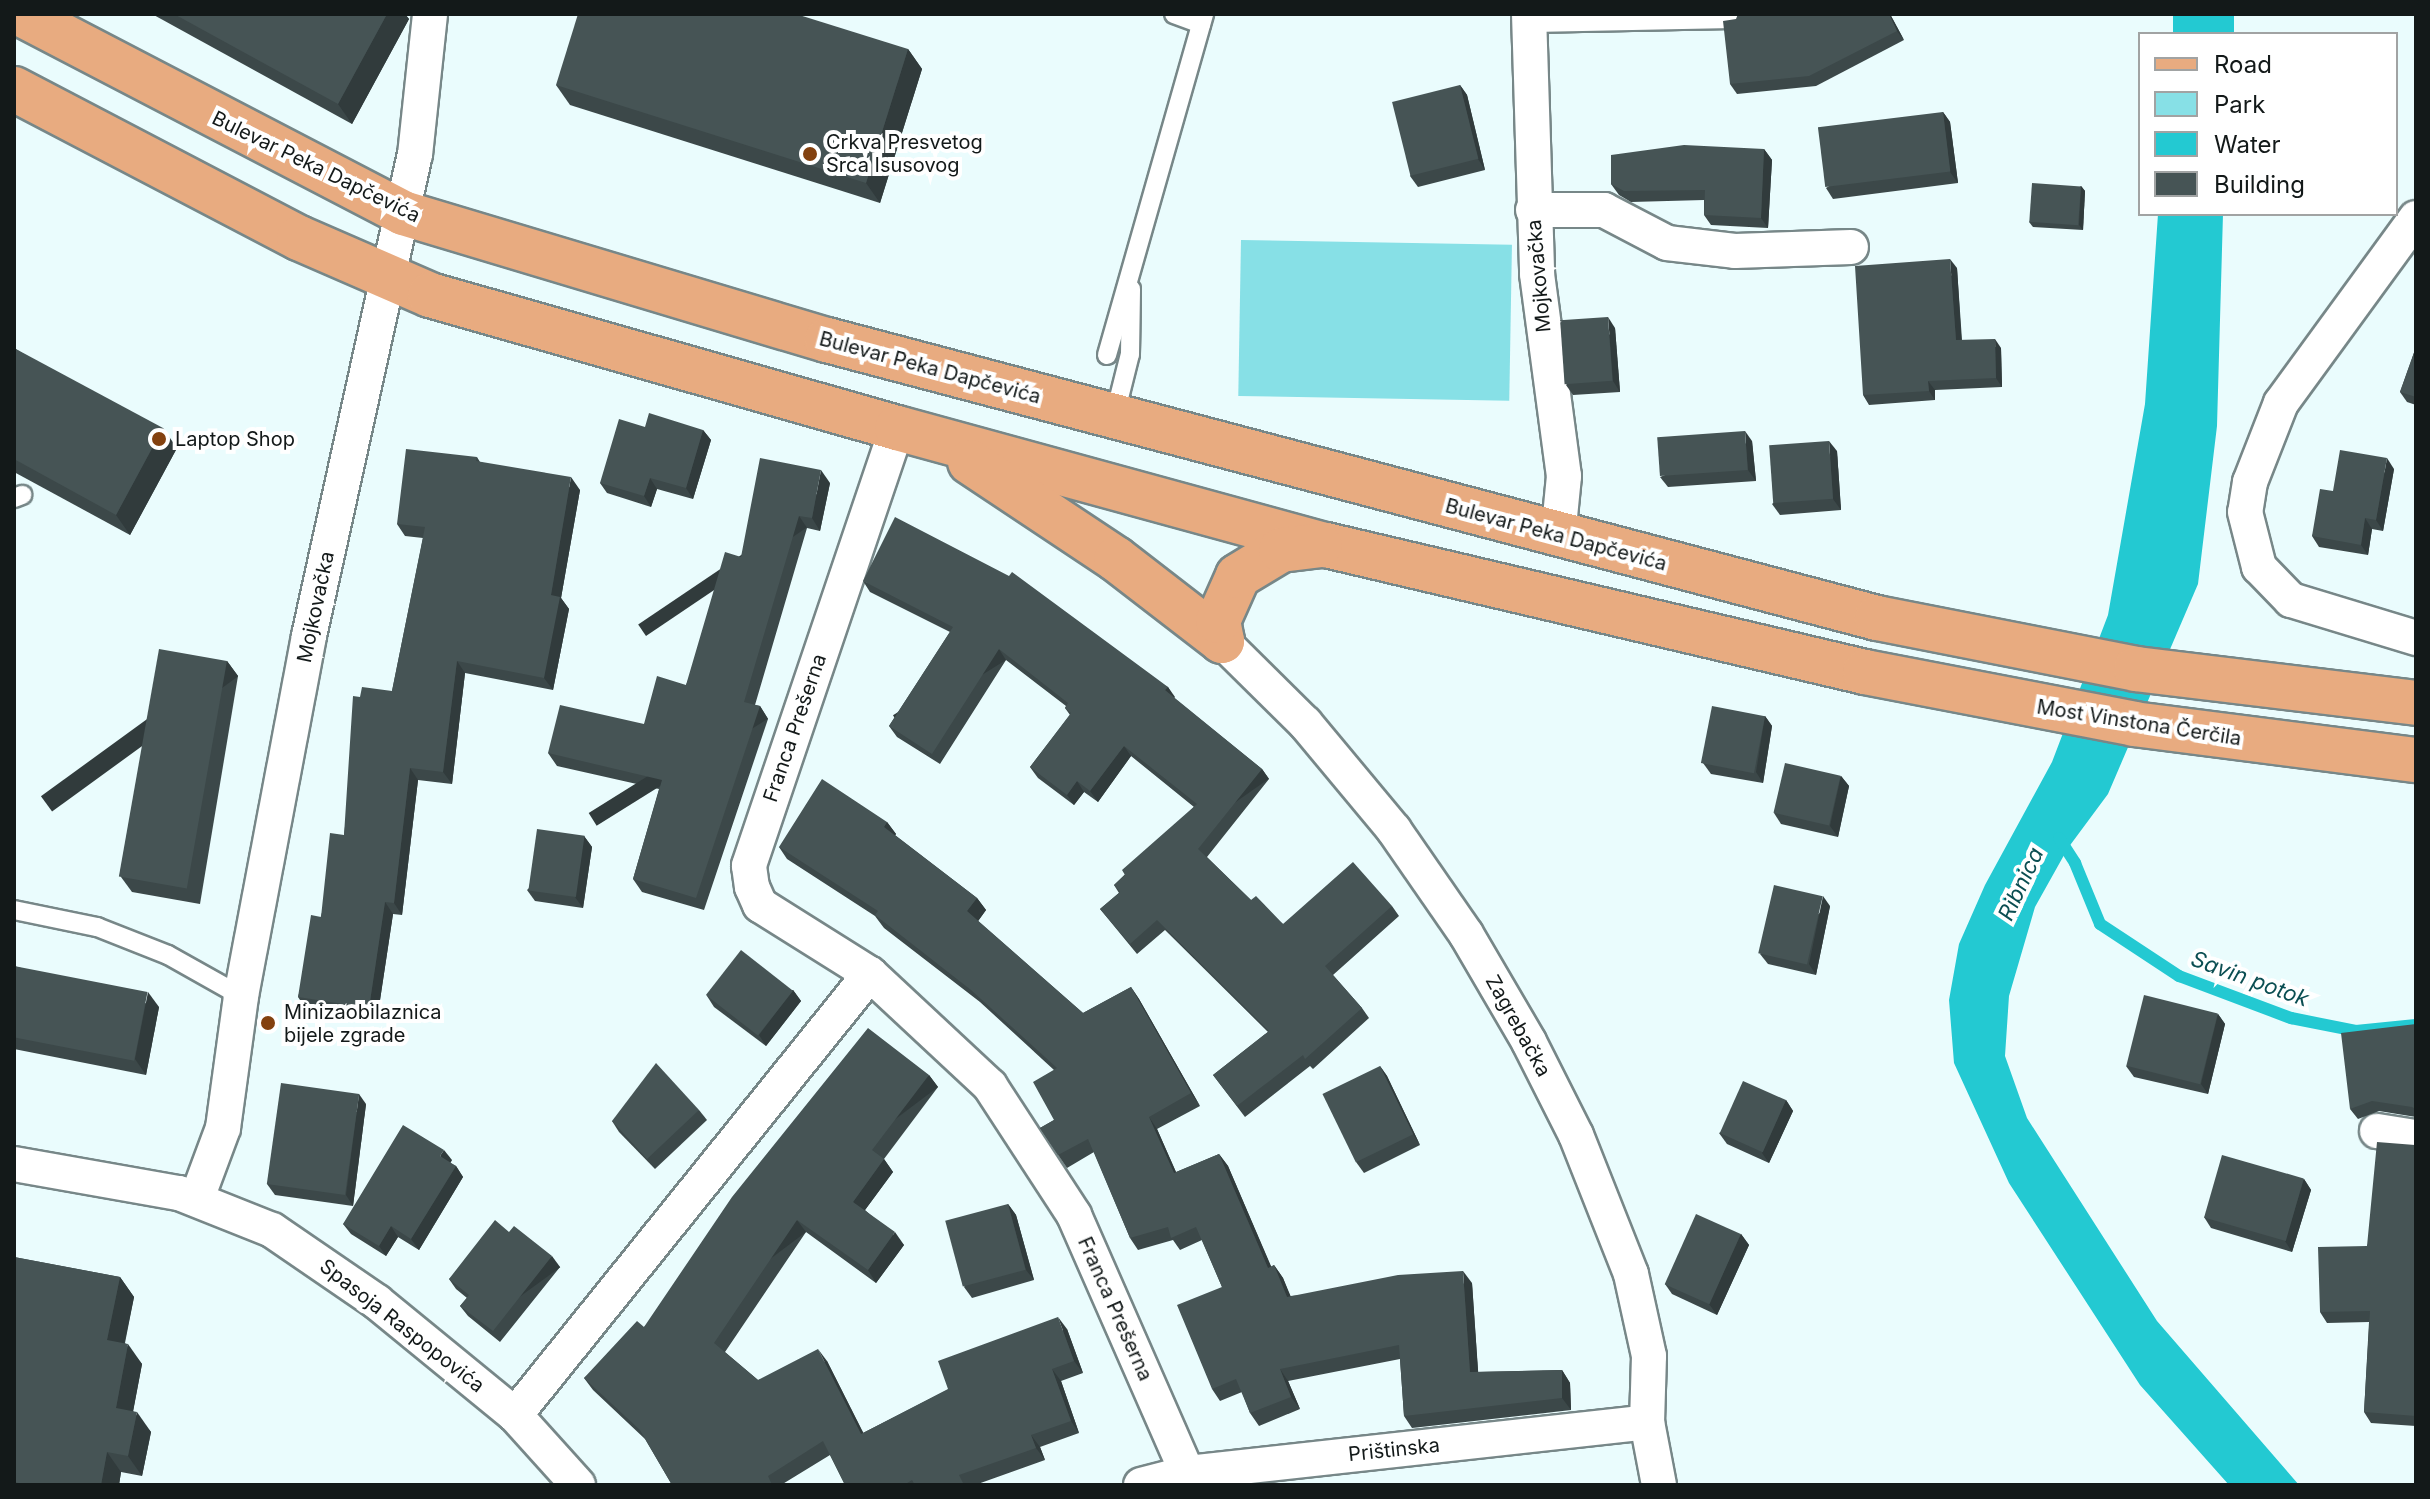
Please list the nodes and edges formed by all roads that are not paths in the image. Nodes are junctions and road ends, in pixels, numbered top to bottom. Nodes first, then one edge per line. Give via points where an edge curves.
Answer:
1 (21, 14) edge
2 (430, 14) edge
3 (1174, 14) edge
4 (1529, 18) edge
5 (1203, 19) edge
6 (1736, 19) edge
7 (14, 89) edge
8 (1533, 210) junction
9 (403, 213) junction
10 (2416, 218) edge
11 (1851, 247) dead end
12 (1130, 274) junction
13 (387, 278) junction
14 (1107, 355) dead end
15 (1114, 418) junction
16 (914, 432) junction
17 (1558, 537) junction
18 (1326, 545) junction
19 (2416, 638) edge
20 (1222, 641) junction
21 (2416, 703) edge
22 (2416, 760) edge
23 (14, 910) edge
24 (870, 974) junction
25 (241, 996) junction
26 (2377, 1131) dead end
27 (2416, 1137) edge
28 (14, 1164) edge
29 (197, 1198) junction
30 (515, 1415) junction
31 (1647, 1422) junction
32 (1187, 1473) junction
33 (578, 1485) edge
34 (1141, 1485) edge
35 (1659, 1485) edge

1 - 9 main road, Bulevar Peka Dapčevića
2 - 9 street, Mojkovačka via 425,86
3 - 5 lane
4 - 6 lane
4 - 8 street, Mojkovačka
5 - 12 lane
7 - 13 main road
8 - 11 street via 1604,210 1667,243 1735,251
8 - 17 street, Mojkovačka via 1544,339 1564,468
9 - 13 street, Mojkovačka
9 - 15 main road, Bulevar Peka Dapčevića via 827,340
10 - 19 street via 2281,403 2250,482 2245,512 2259,567 2291,600
12 - 14 lane
12 - 15 lane via 1130,354
13 - 16 main road via 470,307
13 - 25 street, Mojkovačka via 309,636
15 - 17 main road, Bulevar Peka Dapčevića
16 - 18 main road
16 - 20 main road via 1116,559
16 - 24 street, Franca Prešerna via 749,866 760,905
17 - 21 main road, Bulevar Peka Dapčevića via 1877,618 2136,669
18 - 20 main road via 1281,550 1238,576 1218,621
18 - 22 main road, Most Vinstona Čerčila via 1865,672 2149,727
20 - 31 street, Zagrebačka via 1305,723 1394,830 1466,934 1529,1042 1576,1135 1631,1274 1649,1356
23 - 25 lane via 97,927 168,955
24 - 30 street
24 - 32 street, Franca Prešerna via 990,1086 1074,1215
25 - 29 street, Mojkovačka via 223,1128
26 - 27 street
28 - 29 street, Spasoja Raspopovića
29 - 30 street, Spasoja Raspopovića via 248,1217 286,1239 377,1302
30 - 33 street, Spasoja Raspopovića
31 - 32 street, Prištinska
31 - 35 street, Zagrebačka
32 - 34 street, Prištinska

